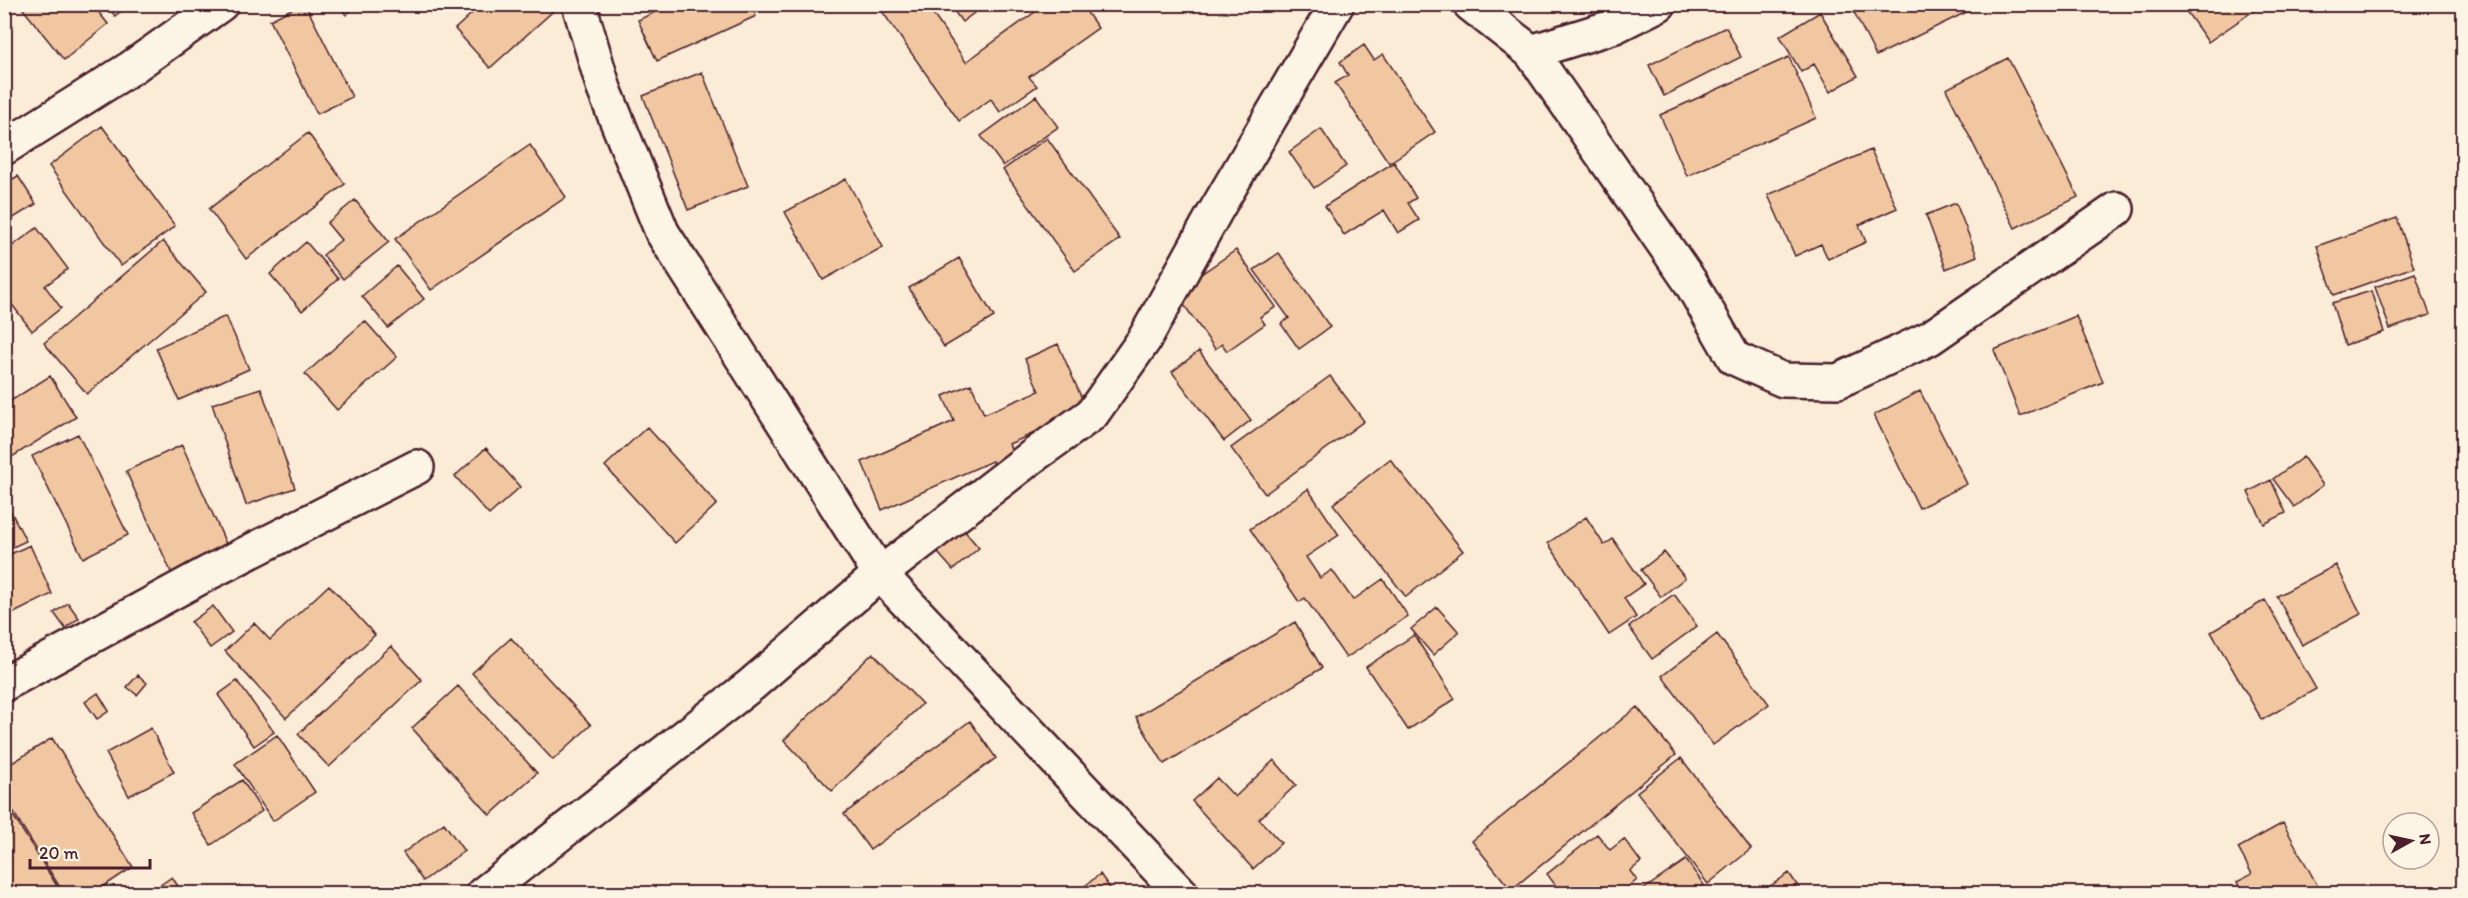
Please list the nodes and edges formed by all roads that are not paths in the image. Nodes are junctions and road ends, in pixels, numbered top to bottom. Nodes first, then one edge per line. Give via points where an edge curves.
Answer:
1 (221, 4) edge
2 (579, 4) edge
3 (1337, 4) edge
4 (1470, 4) edge
5 (1659, 4) edge
6 (1531, 52) junction
7 (4, 148) edge
8 (2117, 209) dead end
9 (417, 467) dead end
10 (880, 574) junction
11 (4, 684) edge
12 (483, 894) edge
13 (1182, 894) edge

1 - 7 street via 131,68
2 - 10 street via 604,89 662,232
3 - 10 street via 1144,340 1092,414
4 - 6 street
5 - 6 street via 1615,26
6 - 8 street via 1691,283 1734,358 1783,380 1838,381 1930,338
9 - 11 street via 208,573
10 - 12 street via 751,685
10 - 13 street

